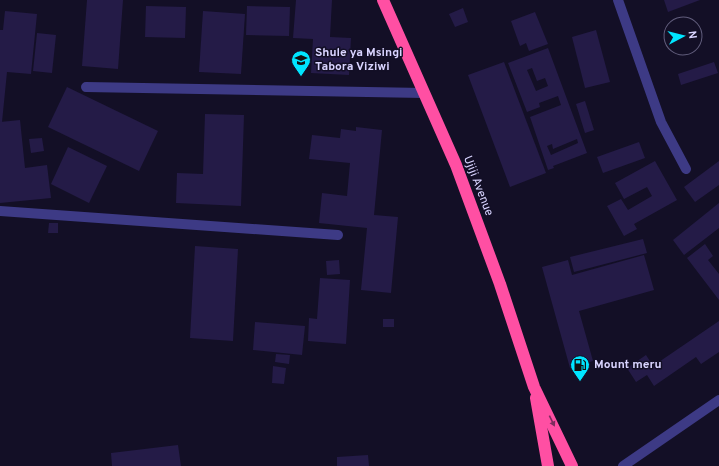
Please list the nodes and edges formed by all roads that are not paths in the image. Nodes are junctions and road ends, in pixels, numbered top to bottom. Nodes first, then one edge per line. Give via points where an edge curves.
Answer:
1 (383, 0) edge
2 (618, 0) edge
3 (86, 87) dead end
4 (424, 93) junction
5 (686, 169) dead end
6 (0, 212) edge
7 (338, 236) dead end
8 (534, 387) junction
9 (719, 400) edge
10 (627, 465) edge
11 (548, 466) edge
12 (572, 466) edge

1 - 4 highway, Ujiji Avenue
2 - 5 street via 661,122
3 - 4 street
4 - 8 highway, Ujiji Avenue via 456,166 500,284
6 - 7 street
8 - 11 highway
8 -> 12 highway
9 - 10 street

